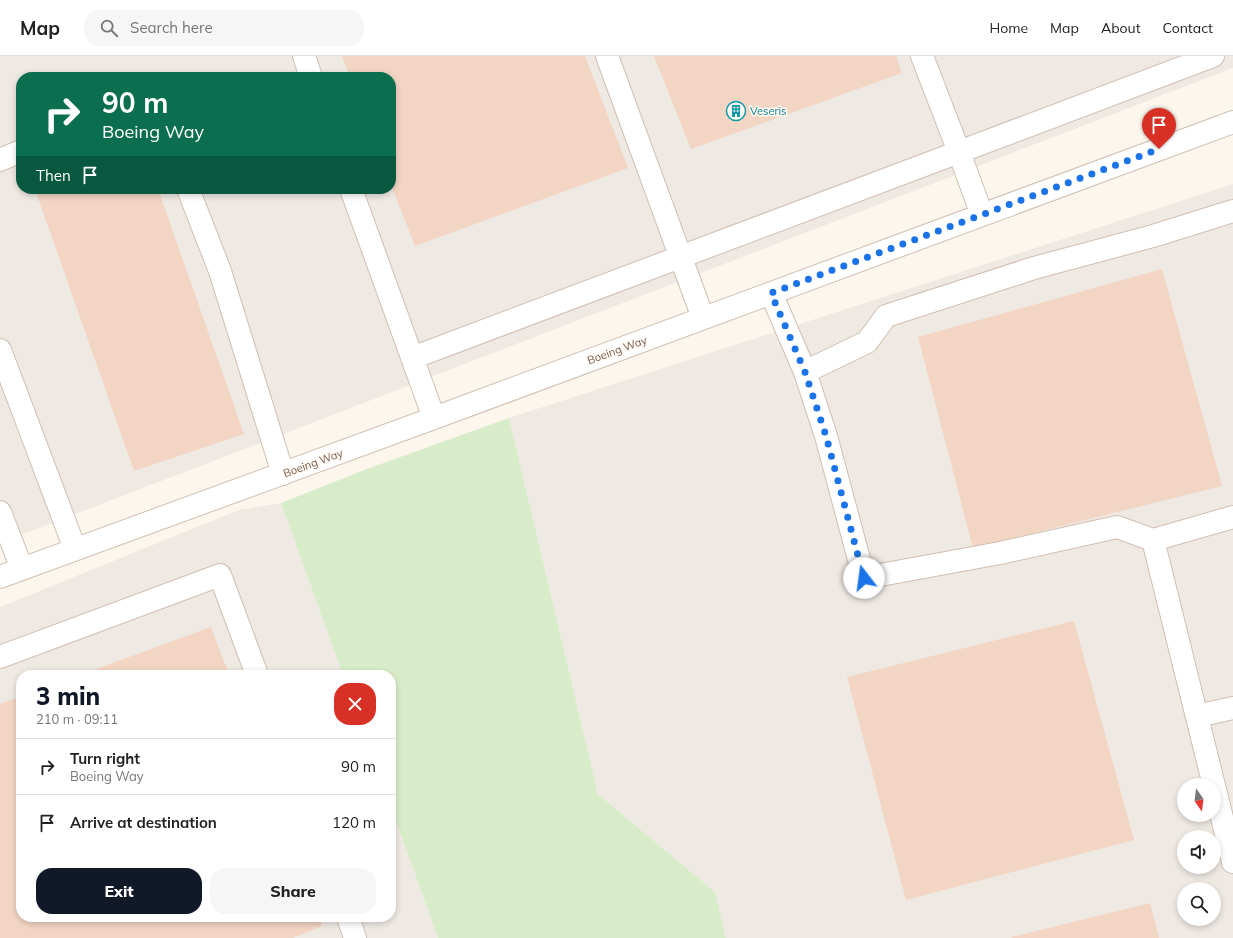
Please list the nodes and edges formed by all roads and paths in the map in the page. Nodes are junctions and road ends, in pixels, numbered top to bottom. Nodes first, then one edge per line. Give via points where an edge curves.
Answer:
1 (304, 56) edge
2 (607, 56) edge
3 (922, 56) edge
4 (1213, 56) edge
5 (309, 72) edge
6 (1233, 122) edge
7 (959, 152) junction
8 (16, 153) edge
9 (0, 160) edge
10 (190, 194) edge
11 (354, 194) edge
12 (1233, 211) edge
13 (982, 215) junction
14 (681, 258) junction
15 (771, 293) junction
16 (703, 318) junction
17 (0, 350) edge
18 (412, 358) junction
19 (805, 372) junction
20 (434, 418) junction
21 (283, 474) junction
22 (0, 512) edge
23 (1233, 517) edge
24 (1154, 540) junction
25 (75, 550) junction
26 (22, 569) junction
27 (0, 577) edge
28 (1, 652) edge
29 (255, 670) edge
30 (1233, 708) edge
31 (1197, 716) junction
32 (1233, 862) edge
33 (350, 922) edge
34 (356, 938) edge

1 - 5 street
2 - 14 street
3 - 7 street
4 - 7 street
6 - 13 street, Boeing Way
7 - 13 street
7 - 14 street
8 - 9 street
10 - 21 street via 220,271
11 - 18 street
12 - 19 street via 1153,236 1034,268 886,316 867,342
13 - 15 street, Boeing Way
14 - 16 street
14 - 18 street
15 - 16 street, Boeing Way
15 - 19 street
16 - 20 street, Boeing Way
17 - 25 street
18 - 20 street
19 - 24 street via 826,436 864,578 1000,553 1117,527
20 - 21 street, Boeing Way
21 - 25 street, Boeing Way
22 - 26 street
23 - 24 street
24 - 31 street
25 - 26 street, Boeing Way
26 - 27 street, Boeing Way
28 - 29 street via 220,575
30 - 31 street
31 - 32 street
33 - 34 street

